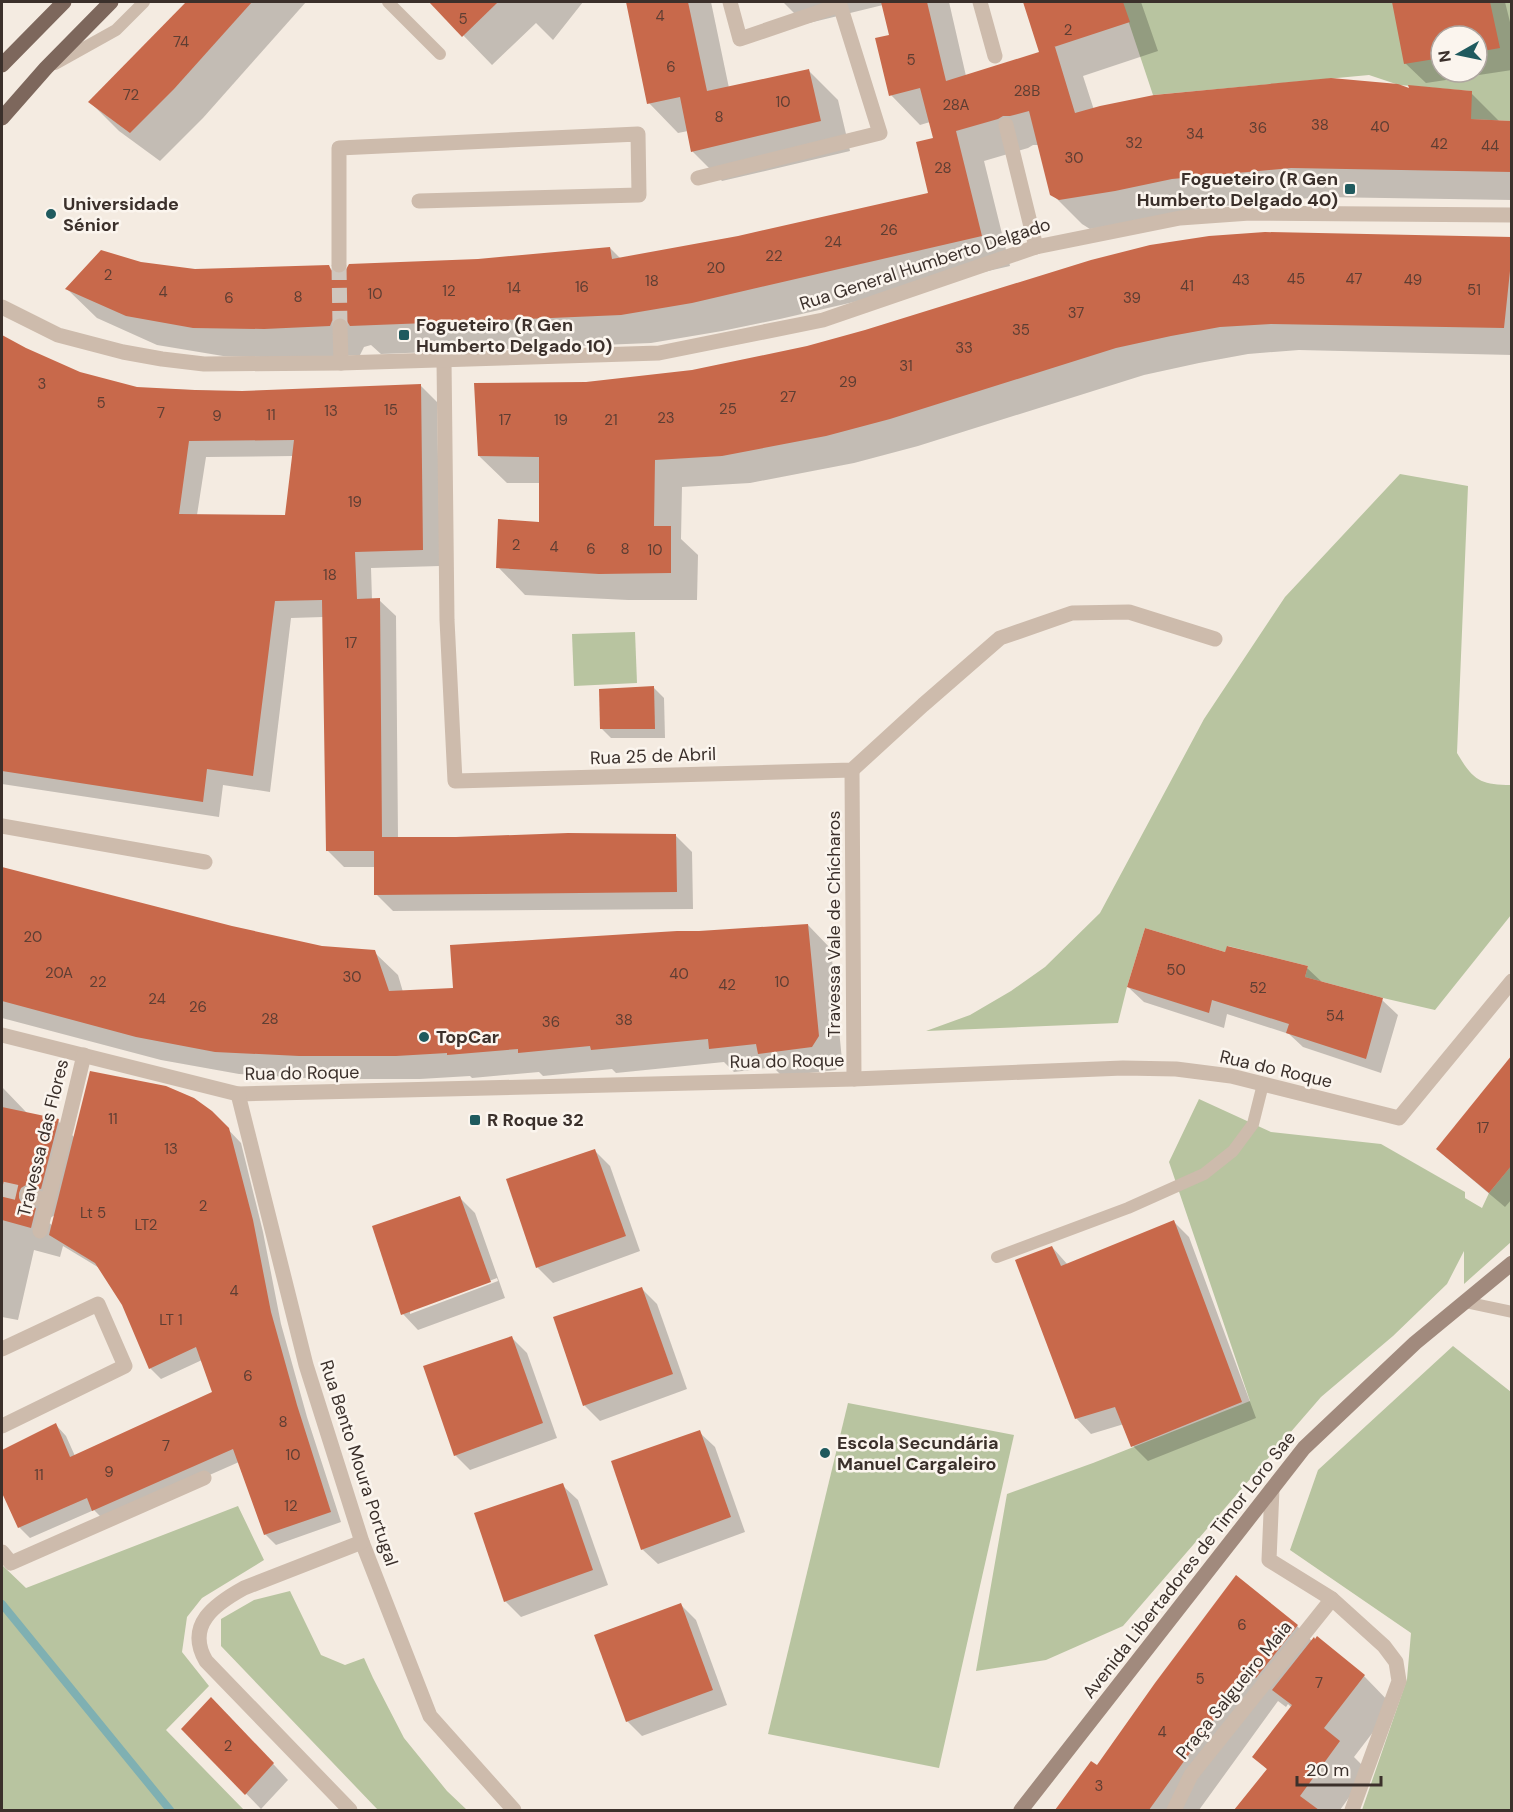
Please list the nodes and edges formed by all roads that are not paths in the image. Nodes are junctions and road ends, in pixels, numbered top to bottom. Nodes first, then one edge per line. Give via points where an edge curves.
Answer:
1 (64, 2) edge
2 (111, 2) edge
3 (144, 2) edge
4 (388, 2) edge
5 (730, 2) edge
6 (980, 2) edge
7 (440, 54) dead end
8 (995, 56) dead end
9 (2, 65) edge
10 (46, 68) junction
11 (2, 118) edge
12 (1006, 125) dead end
13 (698, 178) dead end
14 (419, 201) dead end
15 (1512, 215) edge
16 (1036, 247) junction
17 (339, 265) tunnel mouth
18 (2, 307) edge
19 (340, 326) tunnel mouth
20 (444, 360) junction
21 (341, 363) junction
22 (1215, 639) dead end
23 (852, 770) junction
24 (2, 826) edge
25 (205, 862) dead end
26 (1512, 981) edge
27 (2, 1035) edge
28 (84, 1055) junction
29 (854, 1078) junction
30 (1263, 1084) junction
31 (238, 1095) junction
32 (28, 1195) tunnel mouth
33 (48, 1201) junction
34 (40, 1231) dead end
35 (997, 1257) dead end
36 (1512, 1263) edge
37 (1465, 1302) junction
38 (1512, 1312) edge
39 (2, 1349) edge
40 (2, 1426) edge
41 (204, 1478) dead end
42 (1272, 1489) junction
43 (362, 1542) junction
44 (2, 1552) edge
45 (1332, 1599) junction
46 (350, 1810) edge
47 (514, 1810) edge
48 (1021, 1810) edge
49 (1174, 1810) edge
50 (1352, 1810) edge

1 - 9 main road
2 - 10 main road
3 - 10 lane via 116,30
4 - 7 lane
5 - 13 street via 740,39 840,5 880,133
6 - 8 street
10 - 11 main road
12 - 16 street
14 - 17 street via 639,195 638,134 339,148
15 - 16 street, Rua General Humberto Delgado via 1250,213 1180,218
16 - 20 street, Rua General Humberto Delgado via 823,320 659,353
18 - 21 street, Rua General Humberto Delgado via 58,335 162,359 204,364
19 - 21 street
20 - 21 street, Rua General Humberto Delgado
20 - 23 street, Rua 25 de Abril via 447,620 455,781
22 - 23 street via 1129,612 1072,613 1000,638
23 - 29 street, Travessa Vale de Chícharos
24 - 25 street
26 - 30 street, Rua do Roque via 1399,1118
27 - 28 street, Rua do Roque
28 - 31 street, Rua do Roque
28 - 33 street, Travessa das Flores
29 - 30 street, Rua do Roque via 1123,1068 1176,1069
29 - 31 street, Rua do Roque
30 - 35 lane via 1253,1124 1233,1151 1204,1174 1128,1208
31 - 43 street, Rua Bento Moura Portugal via 306,1365
32 - 33 street
33 - 34 street, Travessa das Flores
36 - 37 main road, Avenida Libertadores de Timor Loro Sae
37 - 38 lane
37 - 42 main road, Avenida Libertadores de Timor Loro Sae via 1415,1343 1304,1448
39 - 40 street via 98,1304 125,1366
41 - 44 street via 11,1563
42 - 45 street via 1269,1560
42 - 48 main road, Avenida Libertadores de Timor Loro Sae
43 - 46 street via 228,1597 204,1620 198,1641 206,1661
43 - 47 street, Rua Bento Moura Portugal via 430,1716
45 - 49 street, Praça Salgueiro Maia via 1191,1775
45 - 50 street via 1384,1646 1396,1662 1399,1681

